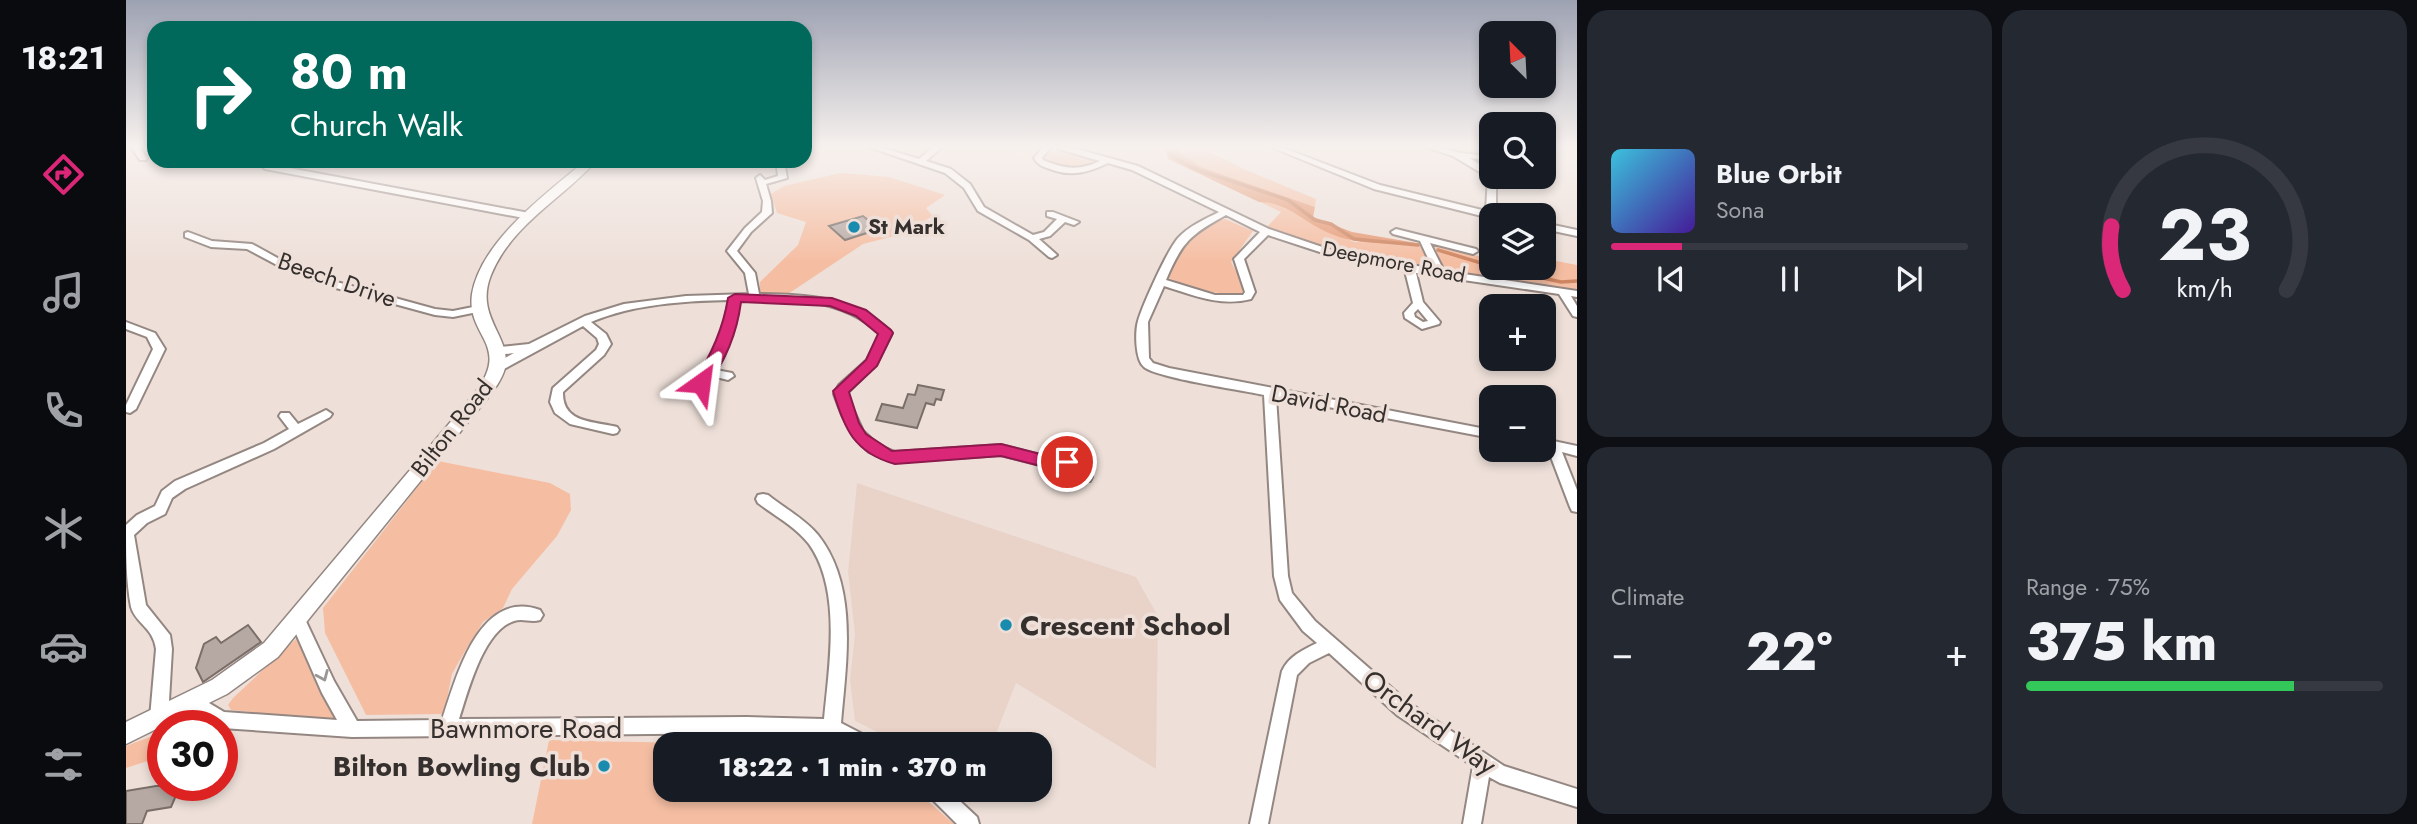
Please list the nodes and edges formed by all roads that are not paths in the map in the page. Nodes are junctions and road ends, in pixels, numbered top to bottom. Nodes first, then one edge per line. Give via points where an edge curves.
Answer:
1 (365, 185) edge
2 (563, 185) edge
3 (762, 185) edge
4 (966, 185) edge
5 (1171, 185) edge
6 (1373, 185) edge
7 (1225, 212) junction
8 (1479, 212) edge
9 (1050, 214) dead end
10 (529, 216) junction
11 (1063, 219) junction
12 (1074, 222) dead end
13 (1556, 229) edge
14 (1266, 230) junction
15 (1396, 232) dead end
16 (1577, 233) edge
17 (198, 237) dead end
18 (1032, 238) junction
19 (1424, 240) junction
20 (1473, 251) dead end
21 (1052, 255) dead end
22 (1410, 269) junction
23 (1438, 272) junction
24 (1161, 282) junction
25 (1563, 292) junction
26 (1577, 294) edge
27 (735, 298) junction
28 (755, 298) junction
29 (1418, 303) dead end
30 (478, 309) junction
31 (1577, 314) edge
32 (585, 322) junction
33 (126, 325) edge
34 (496, 359) junction
35 (709, 372) junction
36 (728, 376) dead end
37 (701, 383) dead end
38 (141, 384) junction
39 (126, 387) edge
40 (1270, 392) junction
41 (130, 409) dead end
42 (327, 414) dead end
43 (285, 416) dead end
44 (296, 430) junction
45 (613, 430) dead end
46 (1479, 432) edge
47 (1556, 446) edge
48 (1577, 450) edge
49 (1556, 462) edge
50 (1084, 477) dead end
51 (762, 499) dead end
52 (1577, 507) edge
53 (126, 533) edge
54 (130, 588) edge
55 (535, 615) dead end
56 (298, 620) junction
57 (1330, 645) junction
58 (194, 702) junction
59 (160, 710) edge
60 (176, 710) edge
61 (147, 723) edge
62 (832, 728) junction
63 (352, 729) junction
64 (447, 729) junction
65 (840, 732) edge
66 (126, 733) edge
67 (1482, 764) junction
68 (1577, 798) edge
69 (947, 802) edge
70 (970, 824) edge
71 (1259, 824) edge
72 (1472, 824) edge

1 - 10 street
2 - 10 main road
3 - 28 street via 767,213 732,251 750,273
4 - 18 street via 981,209
5 - 7 street, Deepmore Road
6 - 8 street
7 - 14 street, Deepmore Road
7 - 24 street via 1181,242
9 - 11 street
10 - 30 main road via 483,278
11 - 12 street
11 - 18 street via 1047,233
13 - 16 street
14 - 22 street, Deepmore Road via 1326,251
14 - 24 street via 1239,259 1250,292 1247,297 1210,295
15 - 19 street
17 - 30 street, Beech Drive via 211,244 249,246 329,283 435,312
18 - 21 street
19 - 20 street
19 - 23 street
22 - 23 street, Deepmore Road
22 - 29 street
23 - 25 street, Deepmore Road
24 - 40 street, David Road via 1143,322 1143,359 1149,366
25 - 26 street, Deepmore Road
25 - 31 street
27 - 28 street
27 - 32 street via 650,303
27 - 35 street via 731,326
28 - 50 street via 839,304 865,315 886,333 872,362 841,394 855,433 887,455 1001,450 1052,463 1083,455
30 - 34 main road, Bilton Road
32 - 34 street via 533,348
32 - 45 street via 606,344 557,391 557,405 565,417
33 - 38 street via 151,335 159,349
34 - 56 main road, Bilton Road via 481,394
35 - 36 street
35 - 37 street
38 - 39 street
38 - 41 street
40 - 46 street, David Road
40 - 57 street, Orchard Way via 1285,595
42 - 44 street
43 - 44 street
44 - 53 street via 180,485 167,495 160,510
47 - 48 street
49 - 52 street
51 - 62 street via 813,538 828,562 838,650
53 - 54 street
54 - 59 street via 139,608 162,635
55 - 64 street via 514,614 502,619 475,650
56 - 58 main road, Bilton Road via 253,666
56 -> 63 street
57 - 67 street, Orchard Way via 1403,709
57 - 71 street via 1303,658 1290,671
58 - 60 main road, Bilton Road
58 - 63 street, Bawnmore Road via 222,720
61 - 66 main road, Bilton Road
62 - 64 street, Bawnmore Road
62 - 65 street, Bawnmore Road
63 - 64 street, Bawnmore Road
67 - 68 street, Orchard Way via 1532,786
67 - 72 street
69 - 70 street

